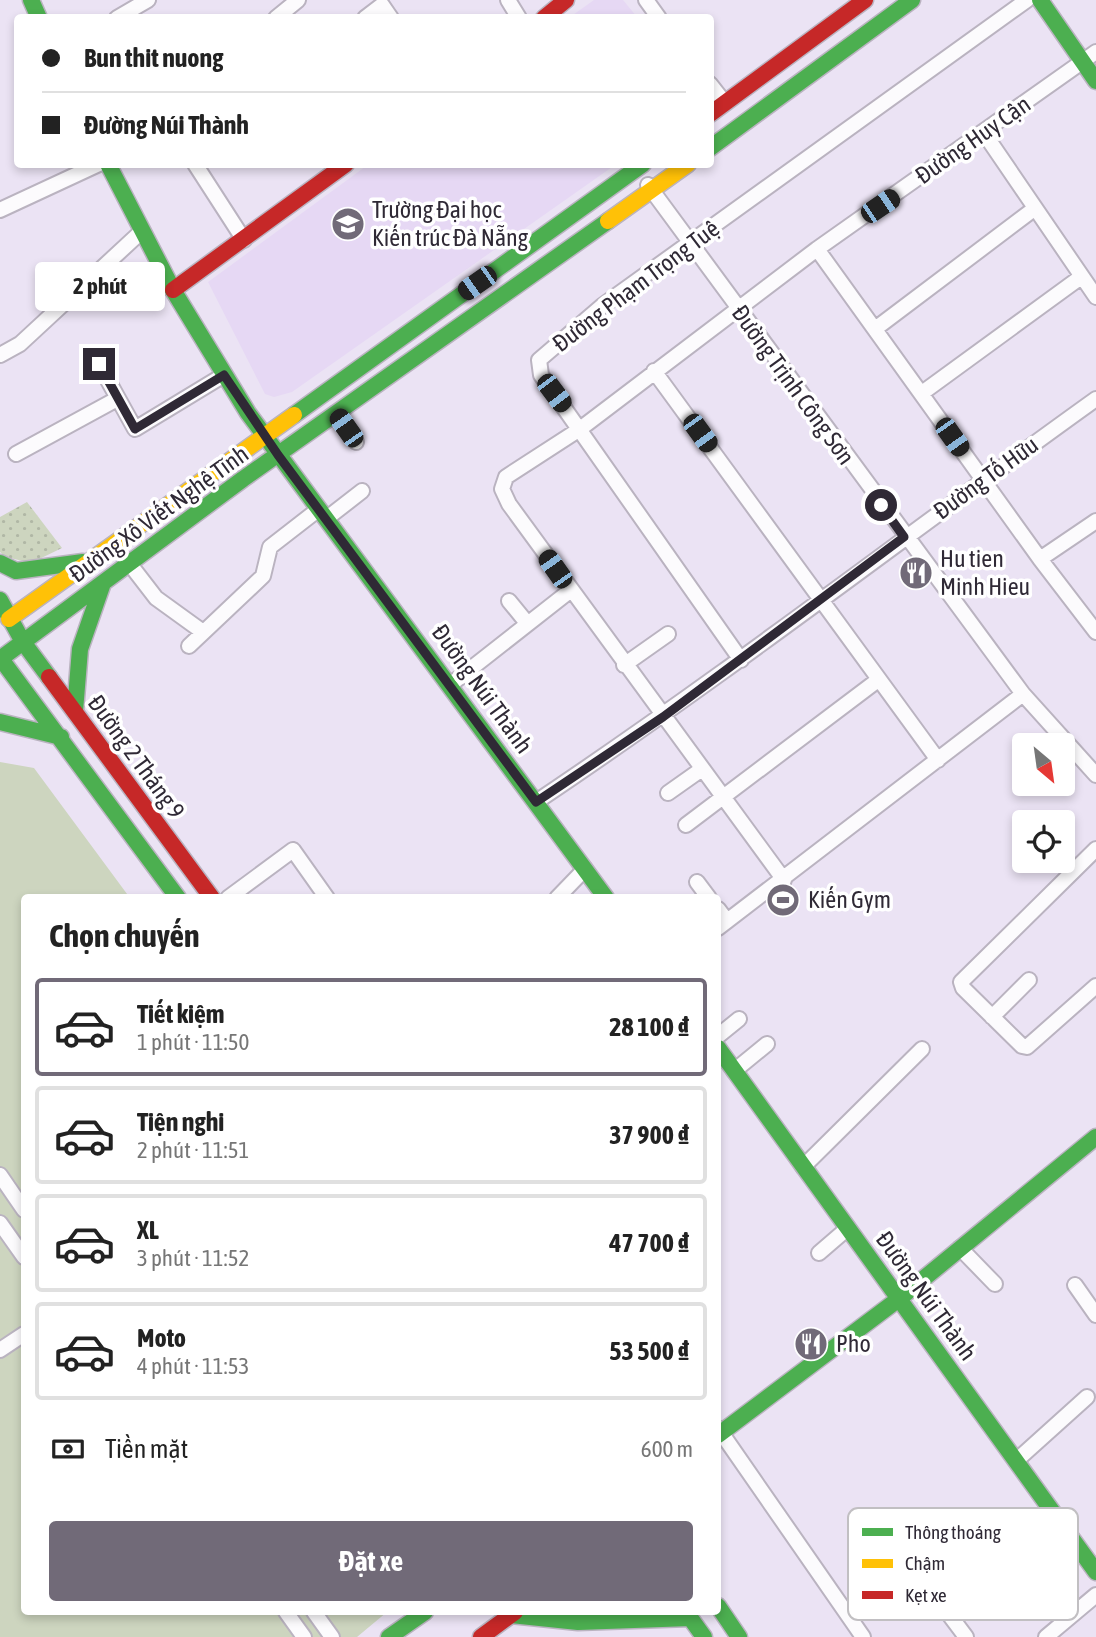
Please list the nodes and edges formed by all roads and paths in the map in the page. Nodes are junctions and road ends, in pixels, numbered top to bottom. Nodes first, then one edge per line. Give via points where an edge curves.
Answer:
1 (148, 0) edge
2 (298, 0) edge
3 (566, 0) edge
4 (865, 0) edge
5 (912, 0) edge
6 (1027, 0) edge
7 (1040, 0) edge
8 (124, 14) edge
9 (281, 14) edge
10 (370, 14) edge
11 (388, 14) edge
12 (549, 14) edge
13 (1090, 56) edge
14 (1096, 81) edge
15 (714, 89) edge
16 (725, 103) junction
17 (714, 111) edge
18 (985, 133) junction
19 (714, 145) edge
20 (90, 168) edge
21 (110, 168) edge
22 (198, 168) edge
23 (341, 168) edge
24 (639, 168) edge
25 (640, 168) edge
26 (683, 168) edge
27 (652, 191) junction
28 (1034, 209) junction
29 (0, 210) edge
30 (142, 231) junction
31 (244, 240) junction
32 (690, 243) junction
33 (817, 249) junction
34 (1081, 277) junction
35 (173, 290) junction
36 (1096, 297) edge
37 (738, 310) junction
38 (874, 329) junction
39 (0, 355) edge
40 (99, 364) dead end
41 (654, 372) junction
42 (224, 375) junction
43 (922, 393) junction
44 (117, 399) junction
45 (1096, 399) edge
46 (336, 413) junction
47 (580, 429) junction
48 (262, 434) junction
49 (356, 442) dead end
50 (16, 454) dead end
51 (278, 455) junction
52 (983, 480) junction
53 (362, 491) dead end
54 (322, 514) junction
55 (1096, 521) edge
56 (904, 537) junction
57 (1040, 559) junction
58 (86, 561) junction
59 (0, 562) edge
60 (129, 563) junction
61 (103, 583) junction
62 (571, 590) junction
63 (820, 598) junction
64 (0, 600) edge
65 (509, 601) dead end
66 (5, 622) edge
67 (527, 623) junction
68 (203, 632) junction
69 (1096, 632) edge
70 (668, 634) dead end
71 (23, 642) junction
72 (189, 646) dead end
73 (0, 658) edge
74 (741, 660) junction
75 (624, 664) junction
76 (878, 680) junction
77 (450, 685) junction
78 (1023, 694) junction
79 (75, 712) junction
80 (663, 717) junction
81 (0, 722) edge
82 (61, 737) junction
83 (938, 760) junction
84 (702, 769) junction
85 (1096, 775) edge
86 (668, 793) dead end
87 (724, 798) junction
88 (536, 802) junction
89 (686, 825) dead end
90 (1096, 849) edge
91 (585, 869) junction
92 (784, 880) junction
93 (697, 882) dead end
94 (175, 894) edge
95 (209, 894) edge
96 (233, 894) edge
97 (324, 894) edge
98 (561, 894) edge
99 (603, 894) edge
100 (706, 894) edge
101 (722, 924) edge
102 (1029, 981) dead end
103 (1096, 986) edge
104 (992, 1017) junction
105 (739, 1019) dead end
106 (721, 1034) edge
107 (767, 1044) dead end
108 (922, 1049) dead end
109 (721, 1057) edge
110 (734, 1071) junction
111 (1093, 1147) edge
112 (803, 1167) junction
113 (0, 1175) edge
114 (21, 1206) edge
115 (0, 1223) edge
116 (848, 1228) junction
117 (960, 1248) junction
118 (21, 1253) edge
119 (819, 1253) dead end
120 (995, 1284) dead end
121 (1075, 1284) dead end
122 (900, 1298) junction
123 (1096, 1315) edge
124 (21, 1336) edge
125 (0, 1350) edge
126 (1087, 1396) dead end
127 (721, 1430) edge
128 (721, 1436) edge
129 (1017, 1460) junction
130 (1051, 1508) edge
131 (1078, 1546) edge
132 (1096, 1572) edge
133 (1096, 1595) edge
134 (721, 1610) edge
135 (1078, 1610) edge
136 (288, 1615) edge
137 (316, 1615) edge
138 (421, 1615) edge
139 (510, 1615) edge
140 (519, 1615) edge
141 (688, 1615) edge
142 (848, 1616) edge
143 (851, 1620) edge
144 (953, 1620) edge
145 (1066, 1620) edge
146 (304, 1637) edge
147 (332, 1637) edge
148 (388, 1637) edge
149 (481, 1637) edge
150 (704, 1637) edge
151 (739, 1637) edge
152 (863, 1637) edge
153 (966, 1637) edge
154 (1045, 1637) edge

1 - 8 street
2 - 9 street
3 - 12 main road
4 - 16 main road
5 - 19 main road
6 - 32 street, Đường Phạm Trọng Tuệ
7 - 13 main road
10 - 11 street via 382,5
13 - 14 main road
13 - 18 street, Đường Huy Cận
15 - 16 street
16 - 17 main road
18 - 28 street
18 - 33 street, Đường Huy Cận
20 - 29 street
21 - 30 main road, Đường Núi Thành
22 - 31 street
23 - 31 main road
24 - 48 main road, Đường Xô Viết Nghệ Tĩnh
25 - 27 street, Đường Trịnh Công Sơn
26 - 27 main road, Đường Xô Viết Nghệ Tĩnh
27 - 32 street, Đường Trịnh Công Sơn
27 - 46 main road, Đường Xô Viết Nghệ Tĩnh
28 - 34 street
28 - 38 street
30 - 35 main road, Đường Núi Thành
30 - 39 street via 20,344
31 - 35 main road
32 - 37 street, Đường Trịnh Công Sơn
32 - 47 street, Đường Phạm Trọng Tuệ via 602,306 539,360 541,375
33 - 37 street, Đường Huy Cận
33 - 38 street
34 - 36 street
34 - 43 street
35 - 42 main road, Đường Núi Thành
37 - 41 street, Đường Huy Cận
37 - 56 street, Đường Trịnh Công Sơn
38 - 43 street
40 - 44 street
41 - 47 street, Đường Huy Cận
41 - 63 street
42 - 44 street via 135,429
42 - 48 main road, Đường Núi Thành
43 - 52 street
44 - 50 street
45 - 52 street, Đường Tố Hữu
46 - 49 street
46 - 51 main road, Đường Xô Viết Nghệ Tĩnh
47 - 62 street, Đường Huy Cận via 506,477 502,489
47 - 74 street, Đường Phạm Trọng Tuệ
48 - 51 main road, Đường Núi Thành
48 - 58 main road, Đường Xô Viết Nghệ Tĩnh
51 - 54 main road, Đường Núi Thành
51 - 60 main road, Đường Xô Viết Nghệ Tĩnh
52 - 56 street, Đường Tố Hữu
52 - 57 street
53 - 54 street
54 - 68 street via 270,547 262,576
54 - 77 main road, Đường Núi Thành
55 - 57 street
56 - 63 street, Đường Tố Hữu
56 - 78 street, Đường Trịnh Công Sơn
57 - 69 street
58 - 59 main road via 16,571
58 - 66 main road, Đường Xô Viết Nghệ Tĩnh
60 - 61 main road, Đường Xô Viết Nghệ Tĩnh
60 - 68 street via 156,598
61 - 71 main road, Đường Xô Viết Nghệ Tĩnh
61 - 79 main road via 80,649
62 - 67 street
62 - 75 street
63 - 74 street, Đường Tố Hữu
63 - 76 street
64 - 66 main road
65 - 67 street
66 - 71 main road, Đường 2 Tháng 9
67 - 77 street
68 - 72 street
70 - 75 street
71 - 73 main road, Đường Xô Viết Nghệ Tĩnh
71 - 79 main road, Đường 2 Tháng 9
73 - 82 main road, Đường 2 Tháng 9
74 - 80 street, Đường Tố Hữu
75 - 80 street
76 - 83 street
76 - 87 street
77 - 88 main road, Đường Núi Thành
78 - 83 street
78 - 85 street, Đường Trịnh Công Sơn
79 - 95 main road, Đường 2 Tháng 9
80 - 84 street
80 - 88 street, Đường Tố Hữu
81 - 82 main road
82 - 94 main road, Đường 2 Tháng 9
83 - 92 street
84 - 86 street
84 - 87 street
87 - 89 street
87 - 92 street
88 - 91 main road, Đường Núi Thành
90 - 104 street via 963,977 963,988
91 - 98 street
91 - 99 main road, Đường Núi Thành
92 - 101 street
93 - 100 street
96 - 97 street via 293,850
102 - 104 street
103 - 104 street via 1027,1047
105 - 106 street
107 - 110 street
108 - 112 street
109 - 110 main road, Đường Núi Thành
110 - 112 main road, Đường Núi Thành
111 - 117 main road
112 - 116 main road, Đường Núi Thành
113 - 114 street
115 - 118 street
116 - 119 street
116 - 122 main road, Đường Núi Thành
117 - 120 street
117 - 122 main road
121 - 123 street
122 - 127 main road
122 - 129 main road, Đường Núi Thành
124 - 125 street
126 - 129 street
128 - 142 street
129 - 130 main road, Đường Núi Thành
131 - 132 main road, Đường Núi Thành
133 - 135 street
134 - 151 main road
136 - 146 street
137 - 147 street
138 - 148 main road
139 - 149 main road
140 - 141 main road via 537,1621 598,1622
141 - 150 main road
143 - 152 street
144 - 153 street
145 - 154 street

